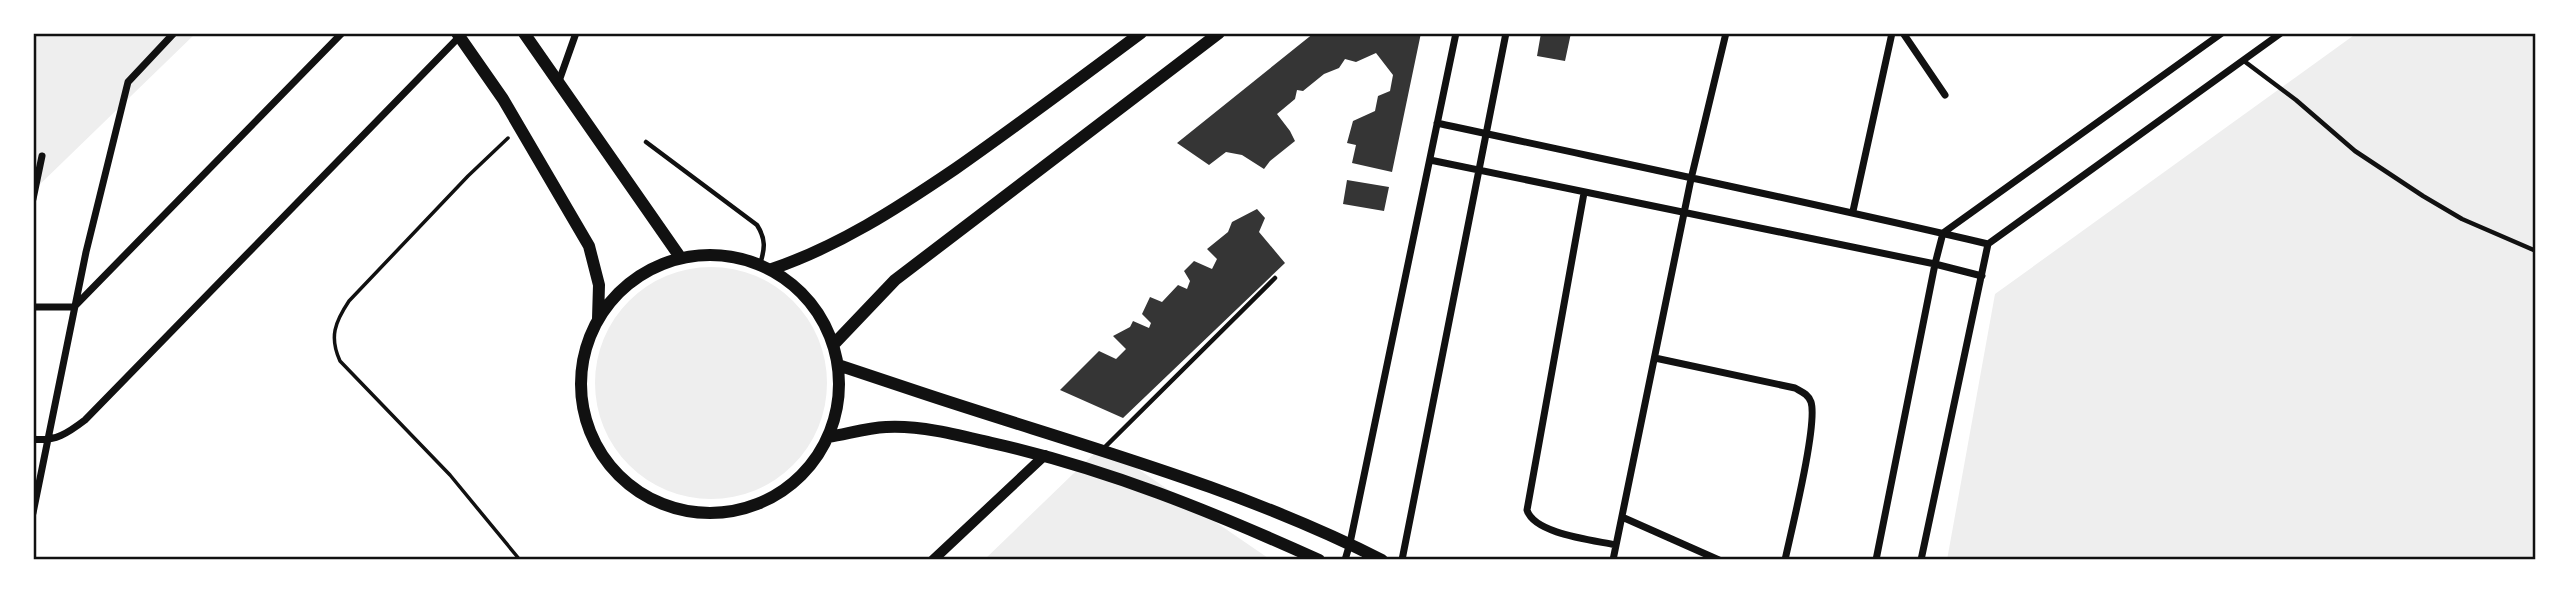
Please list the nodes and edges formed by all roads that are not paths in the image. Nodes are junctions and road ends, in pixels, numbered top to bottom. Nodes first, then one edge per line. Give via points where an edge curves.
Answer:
1 (174, 33) edge
2 (342, 33) edge
3 (524, 33) edge
4 (576, 33) edge
5 (1141, 33) edge
6 (1219, 33) edge
7 (1456, 33) edge
8 (1506, 33) edge
9 (1726, 33) edge
10 (1892, 33) edge
11 (1903, 33) edge
12 (2222, 33) edge
13 (2281, 33) edge
14 (460, 34) edge
15 (2244, 61) junction
16 (558, 82) junction
17 (1945, 94) dead end
18 (1437, 123) junction
19 (1487, 133) junction
20 (646, 142) dead end
21 (42, 156) dead end
22 (1430, 160) junction
23 (1479, 171) junction
24 (1691, 179) junction
25 (1584, 193) junction
26 (33, 200) edge
27 (1853, 211) junction
28 (1685, 214) junction
29 (1943, 233) junction
30 (1988, 244) junction
31 (2536, 251) edge
32 (680, 257) junction
33 (1935, 264) junction
34 (766, 267) junction
35 (1982, 276) junction
36 (1275, 278) dead end
37 (33, 307) edge
38 (74, 307) junction
39 (598, 319) junction
40 (834, 344) junction
41 (1655, 358) junction
42 (838, 365) junction
43 (828, 437) junction
44 (33, 439) edge
45 (48, 441) junction
46 (1102, 450) junction
47 (1045, 454) junction
48 (33, 513) edge
49 (1622, 517) junction
50 (1350, 544) junction
51 (1616, 545) junction
52 (933, 560) edge
53 (1319, 560) edge
54 (1345, 560) edge
55 (1382, 560) edge
56 (1402, 560) edge
57 (1613, 560) edge
58 (1719, 560) edge
59 (1785, 560) edge
60 (1875, 560) edge
61 (1921, 560) edge

1 - 38 street via 128,82
2 - 38 street
3 - 16 main road
4 - 16 street
5 - 34 main road via 900,206 830,247
6 - 40 main road via 895,280
7 - 18 street
8 - 19 street
9 - 24 street
10 - 27 street
11 - 17 street
12 - 29 street
13 - 15 street
14 - 39 main road via 589,246 599,285
14 - 45 street via 85,420
15 - 30 street
15 - 31 lane via 2355,151 2423,196 2462,219
16 - 32 main road
18 - 19 street
18 - 22 street
19 - 23 street
19 - 24 street
20 - 34 lane via 757,225
21 - 26 street
22 - 23 street
22 - 50 street
23 - 25 street
23 - 56 street
24 - 27 street
24 - 28 street
25 - 28 street
25 - 51 street via 1527,510 1539,526
27 - 29 street
28 - 33 street
28 - 41 street
29 - 30 street
29 - 33 street
30 - 35 street
32 - 34 main road via 711,253
32 - 39 main road via 633,280
33 - 35 street
33 - 60 street
34 - 40 main road via 794,284 812,303
35 - 61 street
36 - 46 lane
37 - 38 street
38 - 45 street
39 - 43 main road via 583,357 580,399 590,436 607,463 635,489 668,507 706,514 744,509 778,494 807,469
40 - 42 main road
41 - 49 street
41 - 59 street via 1795,388 1810,400 1812,425
42 - 43 main road via 836,414
42 - 46 main road
43 - 47 main road via 886,427 916,429
44 - 45 street
45 - 48 street
46 - 50 main road via 1243,498
47 - 52 street
47 - 53 main road via 1117,477
49 - 51 street
49 - 58 street
50 - 54 street
50 - 55 main road
51 - 57 street

